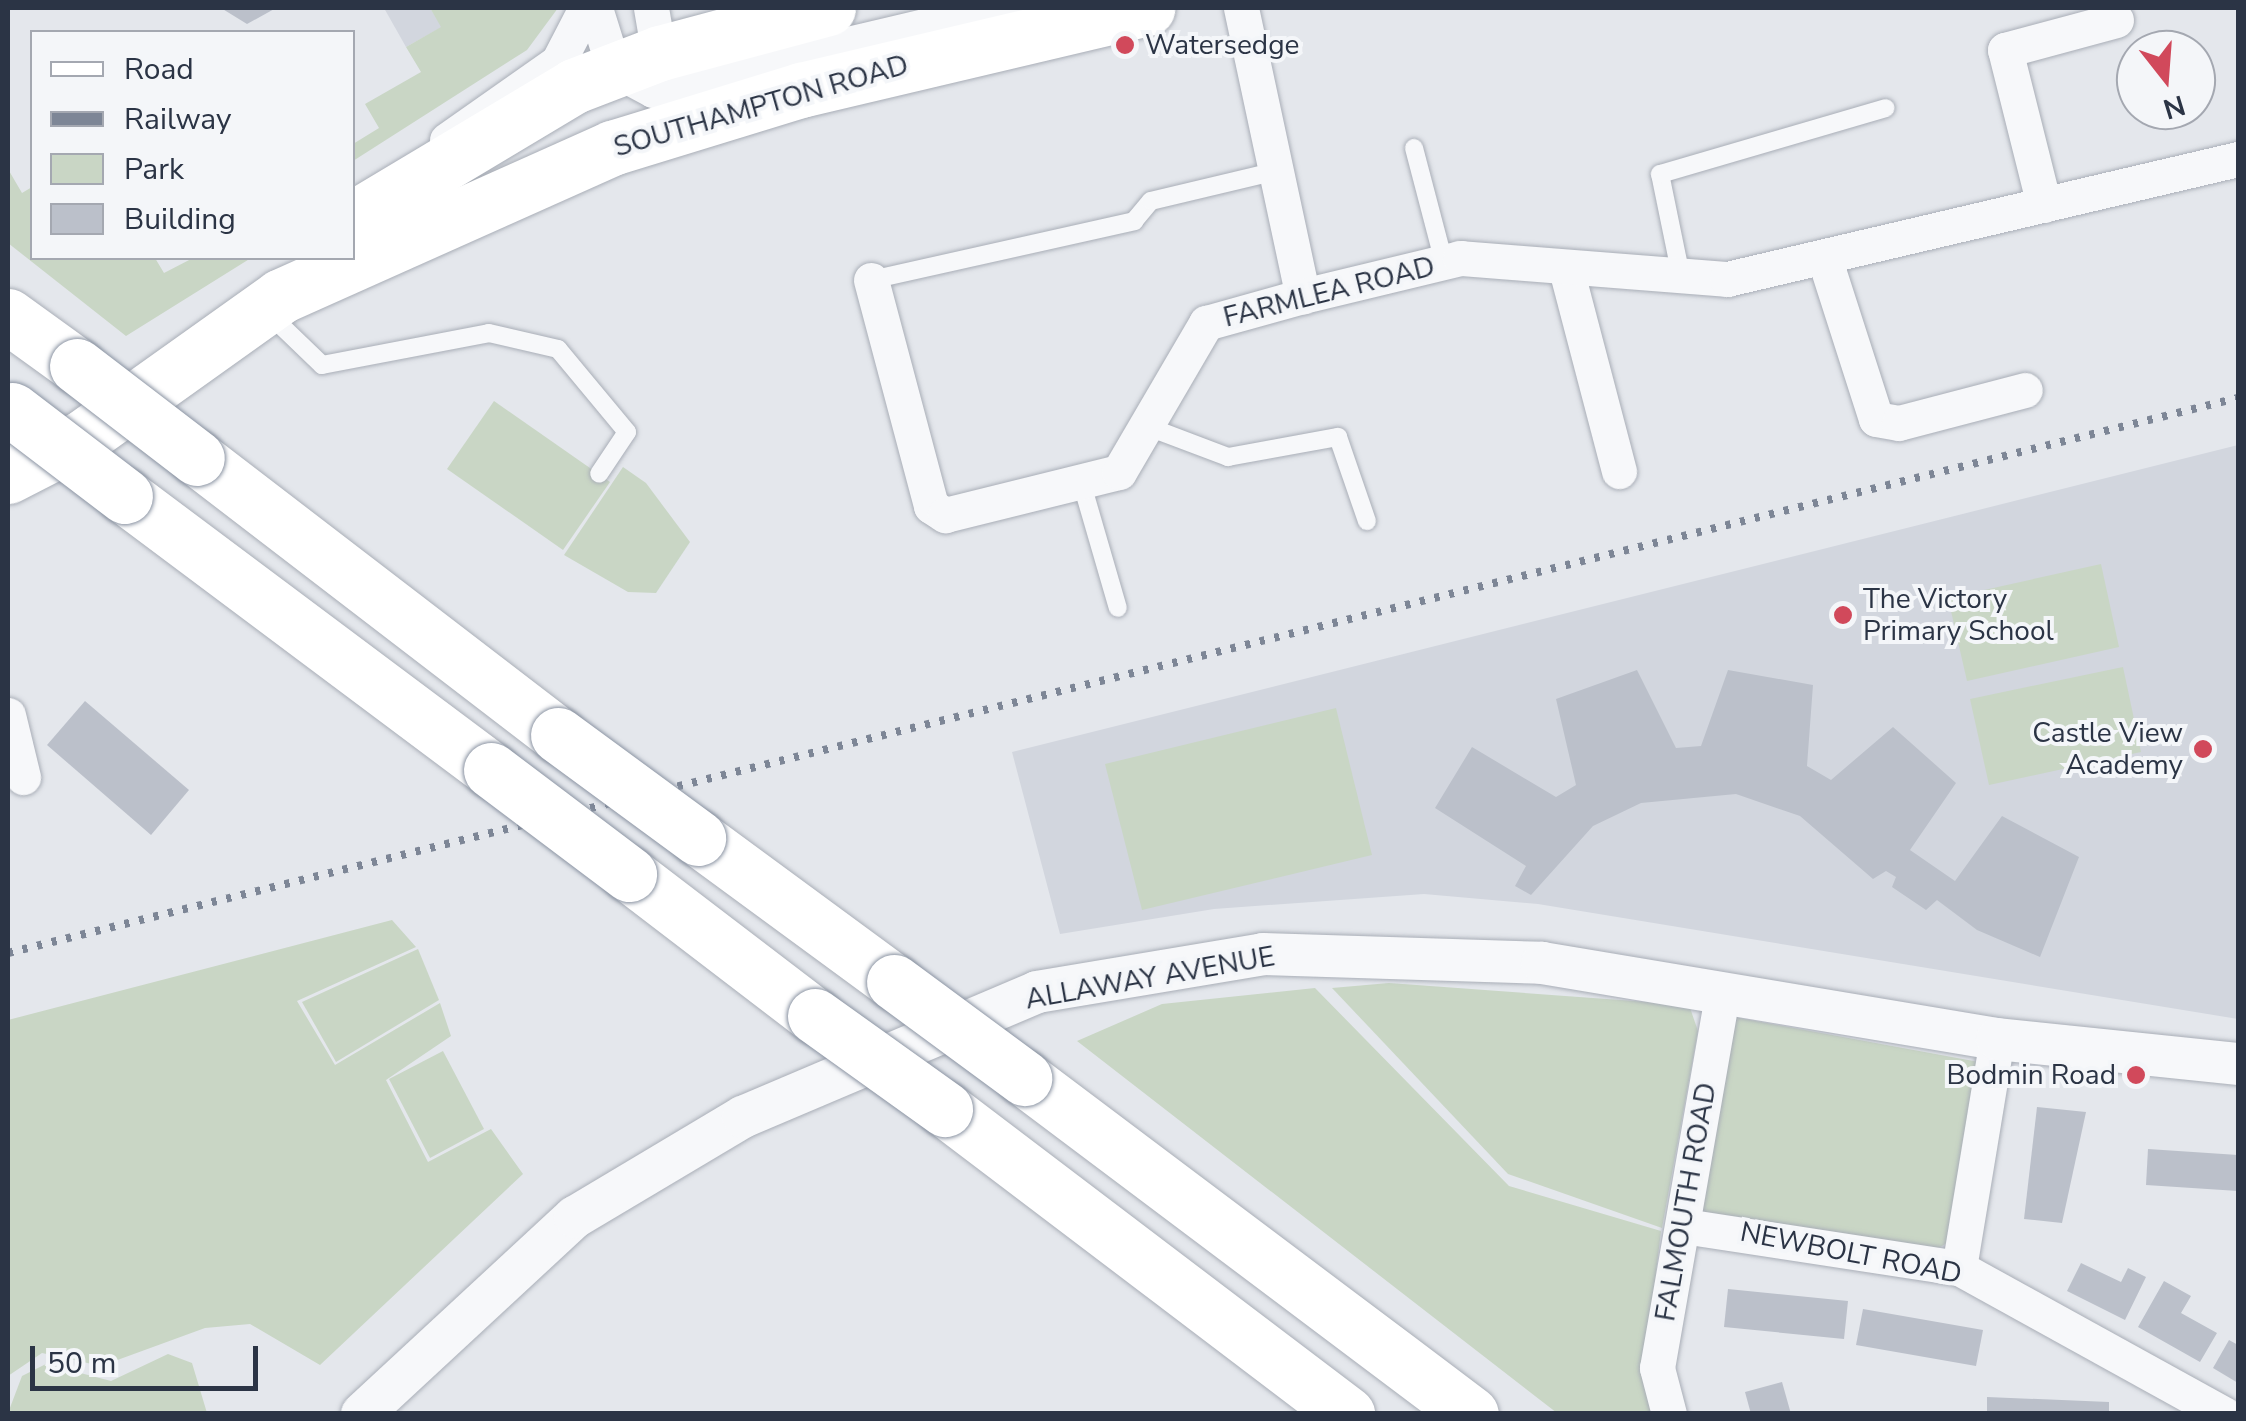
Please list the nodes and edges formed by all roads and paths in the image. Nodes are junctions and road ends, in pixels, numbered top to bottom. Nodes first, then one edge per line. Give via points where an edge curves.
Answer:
1 (586, 8) edge
2 (595, 8) edge
3 (828, 8) edge
4 (1147, 8) edge
5 (1240, 8) edge
6 (2116, 20) dead end
7 (1078, 21) junction
8 (647, 55) edge
9 (1886, 108) dead end
10 (612, 148) junction
11 (1414, 148) dead end
12 (2238, 159) edge
13 (1277, 171) junction
14 (418, 175) junction
15 (2044, 206) junction
16 (355, 217) edge
17 (1824, 256) junction
18 (355, 258) edge
19 (350, 260) edge
20 (1444, 262) junction
21 (1566, 269) junction
22 (1681, 276) junction
23 (871, 280) joint
24 (284, 288) edge
25 (1304, 296) junction
26 (8, 316) edge
27 (2025, 390) dead end
28 (10, 408) edge
29 (1146, 426) junction
30 (1618, 471) dead end
31 (599, 474) dead end
32 (8, 476) edge
33 (1081, 481) junction
34 (1366, 520) dead end
35 (1118, 608) dead end
36 (8, 716) edge
37 (23, 777) dead end
38 (1723, 990) junction
39 (1997, 1038) junction
40 (2238, 1064) edge
41 (1684, 1226) junction
42 (1959, 1268) junction
43 (362, 1414) edge
44 (1347, 1414) edge
45 (1470, 1414) edge
46 (1669, 1414) edge
47 (2224, 1414) edge

1 - 14 street via 558,62 463,123
2 - 8 street
3 - 8 main road
4 - 7 main road, SOUTHAMPTON ROAD
5 - 13 street
6 - 15 street via 2004,50
7 - 8 street via 956,21
7 - 10 main road, SOUTHAMPTON ROAD
8 - 10 street via 636,130
8 - 14 main road
9 - 22 lane via 1660,174
10 - 18 main road, SOUTHAMPTON ROAD
11 - 20 lane
12 - 15 street, FARMLEA ROAD
13 - 23 lane via 1151,201 1134,221
13 - 25 street
14 - 16 main road
15 - 17 street, FARMLEA ROAD
17 - 22 street, FARMLEA ROAD via 1727,279
17 - 27 street via 1876,418 1898,423
19 - 24 main road, SOUTHAMPTON ROAD
20 - 21 street, FARMLEA ROAD
20 - 25 street, FARMLEA ROAD
21 - 22 street, FARMLEA ROAD
21 - 30 street
23 - 33 street, FARMLEA ROAD via 931,506 945,515
24 - 31 lane via 322,364 475,334 558,349 627,432
24 - 32 main road, SOUTHAMPTON ROAD via 82,438
25 - 29 street, FARMLEA ROAD via 1206,323
26 - 45 main road, bridge
28 - 44 main road, bridge
29 - 33 street, FARMLEA ROAD via 1119,472
29 - 34 lane via 1228,457 1338,437
33 - 35 lane
36 - 37 street
38 - 39 street, ALLAWAY AVENUE
38 - 41 street, FALMOUTH ROAD
38 - 43 street, ALLAWAY AVENUE via 1542,963 1262,954 1037,992 743,1117 575,1218
39 - 40 street, ALLAWAY AVENUE
39 - 42 street
41 - 42 street, NEWBOLT ROAD
41 - 46 street, FALMOUTH ROAD via 1657,1368
42 - 47 street, NEWBOLT ROAD

